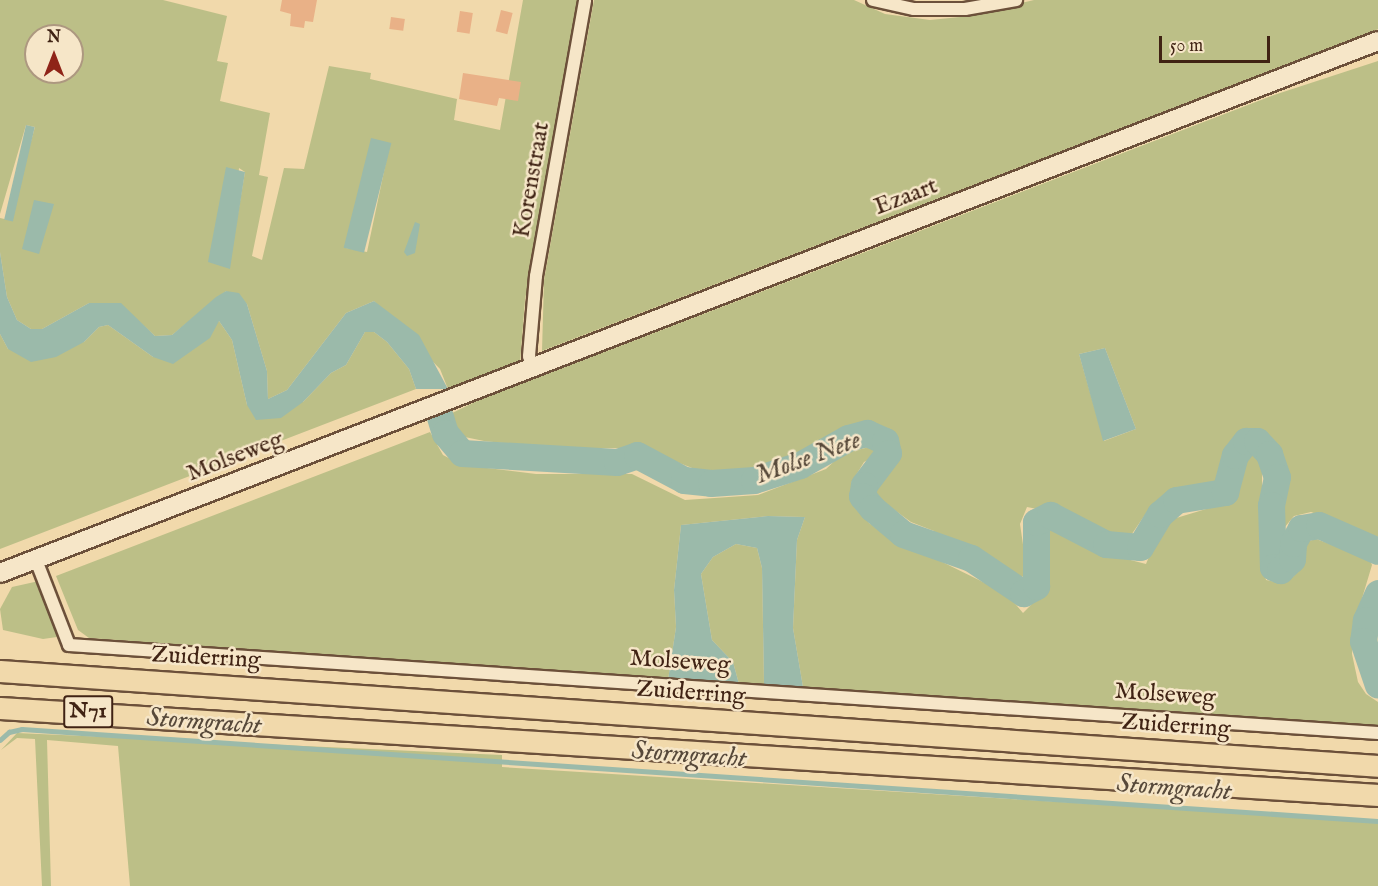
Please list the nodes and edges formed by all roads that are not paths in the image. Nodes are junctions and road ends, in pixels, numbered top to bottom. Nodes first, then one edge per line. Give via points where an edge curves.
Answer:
1 (585, 0) edge
2 (873, 0) edge
3 (1016, 0) edge
4 (1378, 40) edge
5 (532, 367) junction
6 (452, 399) joint
7 (36, 560) junction
8 (4, 574) edge
9 (2, 670) edge
10 (0, 708) edge
11 (1378, 734) edge
12 (1378, 766) edge
13 (1378, 795) edge

1 - 5 street, Korenstraat via 536,276 529,356
2 - 3 street via 914,9 965,9
4 - 5 main road, Ezaart
5 - 6 main road, Ezaart
6 - 7 main road, Molseweg
7 - 8 main road, Molseweg
7 - 11 street, Molseweg via 69,645
9 - 12 highway, Zuiderring / N71
10 - 13 highway, N71

